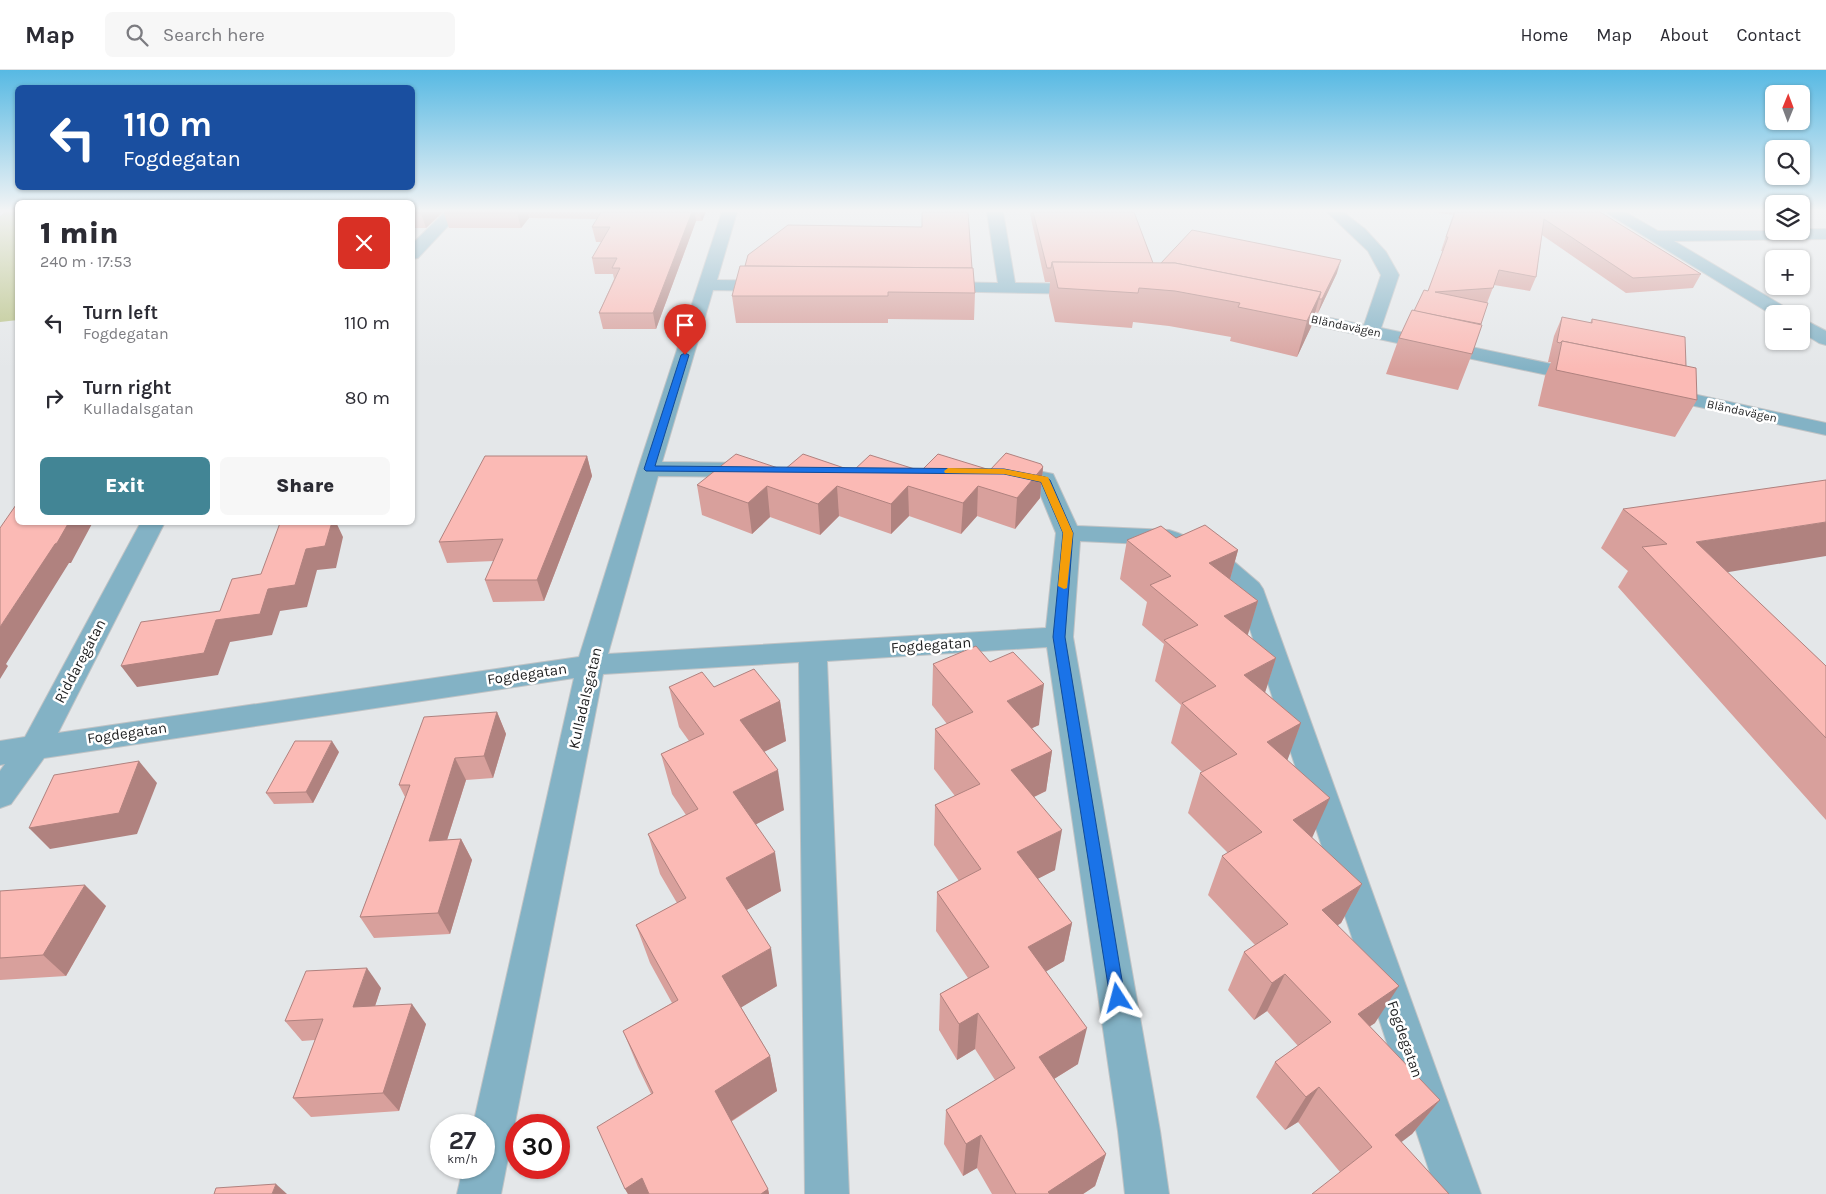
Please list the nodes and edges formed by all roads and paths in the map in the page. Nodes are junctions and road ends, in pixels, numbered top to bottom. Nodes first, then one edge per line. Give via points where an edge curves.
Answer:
1 (714, 264) edge
2 (1003, 264) edge
3 (1386, 264) edge
4 (1703, 264) edge
5 (708, 285) junction
6 (786, 286) edge
7 (924, 287) edge
8 (1007, 287) junction
9 (1102, 289) edge
10 (1769, 305) edge
11 (1255, 308) edge
12 (1810, 329) edge
13 (1371, 331) junction
14 (1826, 339) edge
15 (1603, 381) edge
16 (1642, 389) edge
17 (1826, 429) edge
18 (649, 469) junction
19 (777, 470) edge
20 (975, 471) edge
21 (151, 525) edge
22 (1068, 533) junction
23 (1059, 637) junction
24 (813, 652) junction
25 (591, 665) junction
26 (34, 747) junction
27 (0, 753) edge
28 (0, 796) edge
29 (479, 1194) edge
30 (827, 1194) edge
31 (1147, 1194) edge
32 (1458, 1194) edge

1 - 5 street, Kulladalsgatan
2 - 8 street
3 - 13 street via 1390,275
4 - 10 street
5 - 6 street
5 - 18 street, Kulladalsgatan
7 - 8 street
8 - 9 street
11 - 13 street, Bländavägen
12 - 14 street
13 - 15 street, Bländavägen
16 - 17 street, Bländavägen
18 - 19 street
18 - 25 street, Kulladalsgatan
20 - 22 street via 1004,471 1045,480
21 - 26 street, Riddaregatan
22 - 23 street
22 - 32 street, Fogdegatan via 1169,538 1215,559 1250,589
23 - 24 street, Fogdegatan
23 - 31 street
24 - 25 street, Fogdegatan
24 - 30 street
25 - 26 street, Fogdegatan
25 - 29 street, Kulladalsgatan
26 - 27 street, Fogdegatan
26 - 28 street, Riddaregatan

